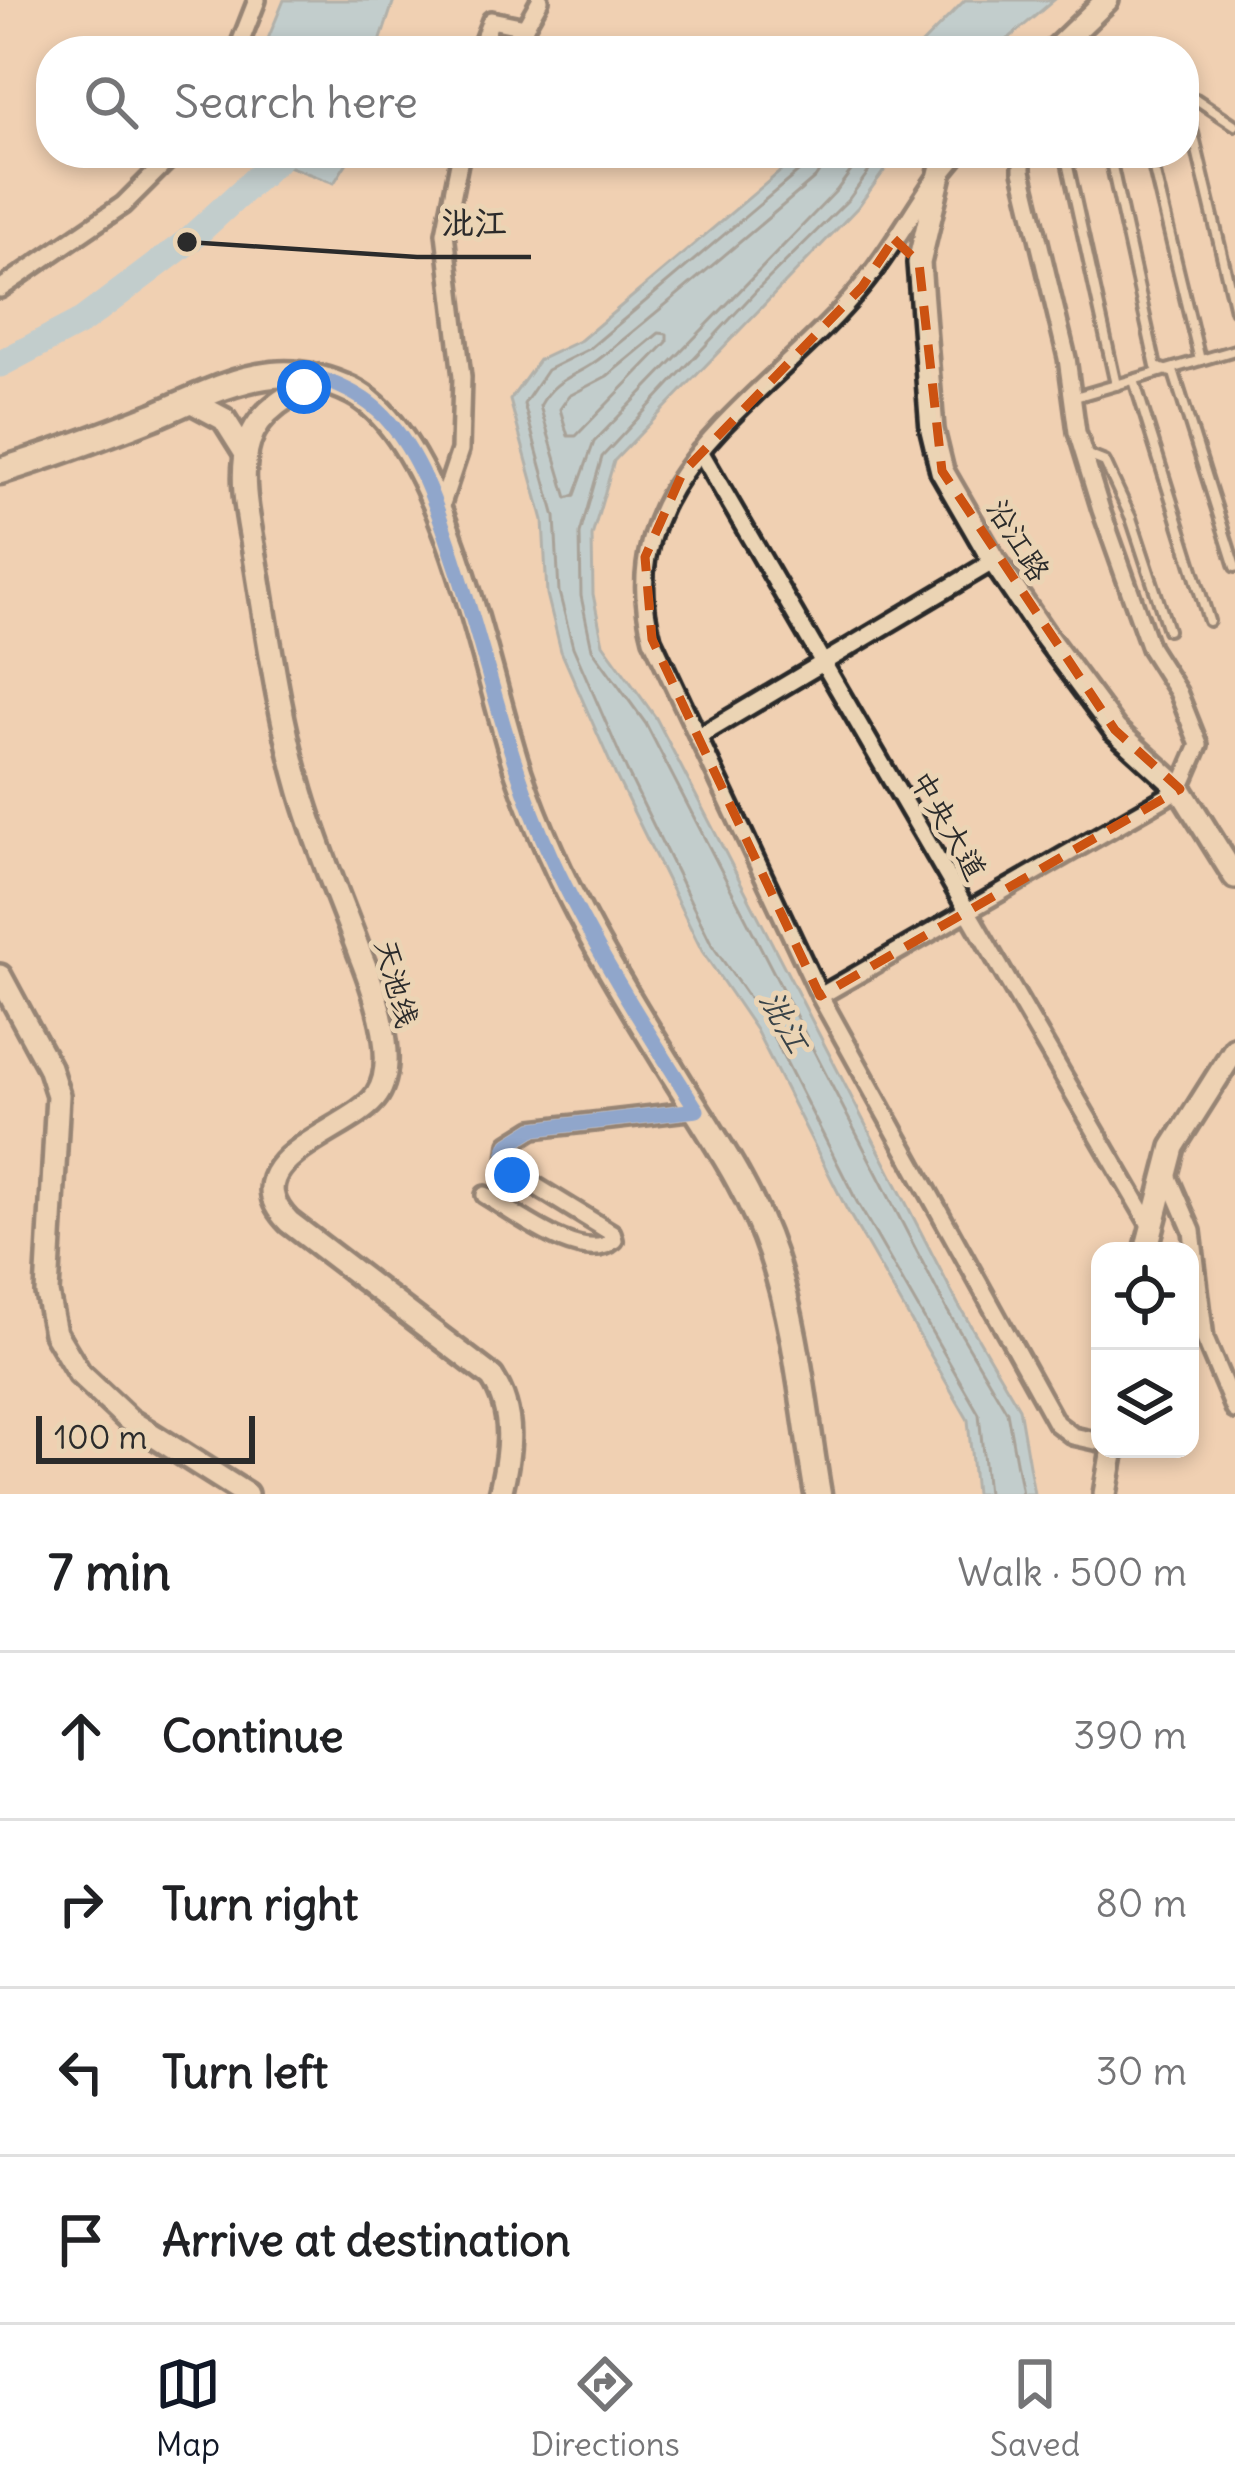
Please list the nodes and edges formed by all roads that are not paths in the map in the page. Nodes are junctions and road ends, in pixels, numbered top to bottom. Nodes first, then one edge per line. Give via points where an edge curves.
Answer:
1 (256, 0) edge
2 (540, 0) edge
3 (1107, 0) edge
4 (525, 27) junction
5 (243, 36) edge
6 (484, 36) edge
7 (524, 36) edge
8 (1070, 36) edge
9 (1199, 101) edge
10 (1235, 124) edge
11 (1199, 160) edge
12 (160, 168) edge
13 (460, 168) edge
14 (944, 168) edge
15 (946, 168) edge
16 (1022, 168) edge
17 (1068, 168) edge
18 (1112, 168) edge
19 (1154, 168) edge
20 (894, 239) junction
21 (920, 263) junction
22 (0, 289) edge
23 (1235, 310) edge
24 (1235, 350) edge
25 (1200, 360) junction
26 (1166, 371) junction
27 (322, 379) junction
28 (1134, 380) junction
29 (1116, 385) junction
30 (1072, 398) junction
31 (190, 401) junction
32 (700, 451) junction
33 (246, 454) junction
34 (1084, 454) junction
35 (0, 471) edge
36 (439, 513) junction
37 (994, 562) junction
38 (1235, 567) edge
39 (1209, 621) dead end
40 (1168, 630) dead end
41 (823, 663) junction
42 (698, 737) junction
43 (1180, 789) junction
44 (1235, 877) edge
45 (968, 911) junction
46 (0, 976) edge
47 (820, 996) junction
48 (1235, 1049) edge
49 (697, 1110) junction
50 (1166, 1173) junction
51 (484, 1195) dead end
52 (1150, 1226) junction
53 (1147, 1242) edge
54 (1235, 1410) edge
55 (1091, 1440) edge
56 (1111, 1458) edge
57 (246, 1494) edge
58 (500, 1494) edge
59 (818, 1494) edge
60 (1105, 1494) edge

1 - 5 street
2 - 4 street
3 - 8 street
4 - 6 street via 490,20
4 - 7 street
9 - 10 lane
11 - 23 lane
12 - 22 street via 123,205
13 - 36 street via 445,233 462,377 460,450
14 - 20 street
15 - 21 street, 沿江路
16 - 30 street
17 - 29 lane
18 - 26 lane via 1156,367
19 - 25 lane
20 - 21 street
20 - 32 street via 862,287
21 - 37 street, 沿江路 via 942,471
24 - 25 lane
25 - 26 lane
26 - 28 lane
26 - 38 lane via 1174,373
27 - 31 main road via 271,375
27 - 33 street via 270,409
27 - 36 main road via 384,416
28 - 29 lane
28 - 39 lane
29 - 30 lane
30 - 34 street
31 - 33 street via 224,419
31 - 35 main road
32 - 41 street, 中央大道
32 - 42 street via 656,516 644,573 652,639
33 - 58 street, 天池线 via 249,520 298,785 375,993 384,1055 375,1098 288,1157 274,1199 289,1222 492,1377 510,1436
34 - 40 lane via 1105,463
34 - 43 street via 1150,648 1198,745
36 - 49 main road via 552,859
37 - 41 street
37 - 43 street, 沿江路 via 1114,730
41 - 42 street
41 - 45 street, 中央大道
42 - 47 street
43 - 44 street, 沿江路
43 - 45 street
45 - 47 street
45 - 52 street, 中央大道
46 - 57 street via 58,1095 47,1292 55,1333 87,1382 129,1420
47 - 55 street via 1055,1423
48 - 50 street via 1173,1147
49 - 51 street via 533,1129 509,1144 506,1168 612,1233 604,1249 579,1248
49 - 59 main road via 772,1252
50 - 52 street
50 - 54 street via 1192,1231 1205,1339
52 - 53 street
56 - 60 street

